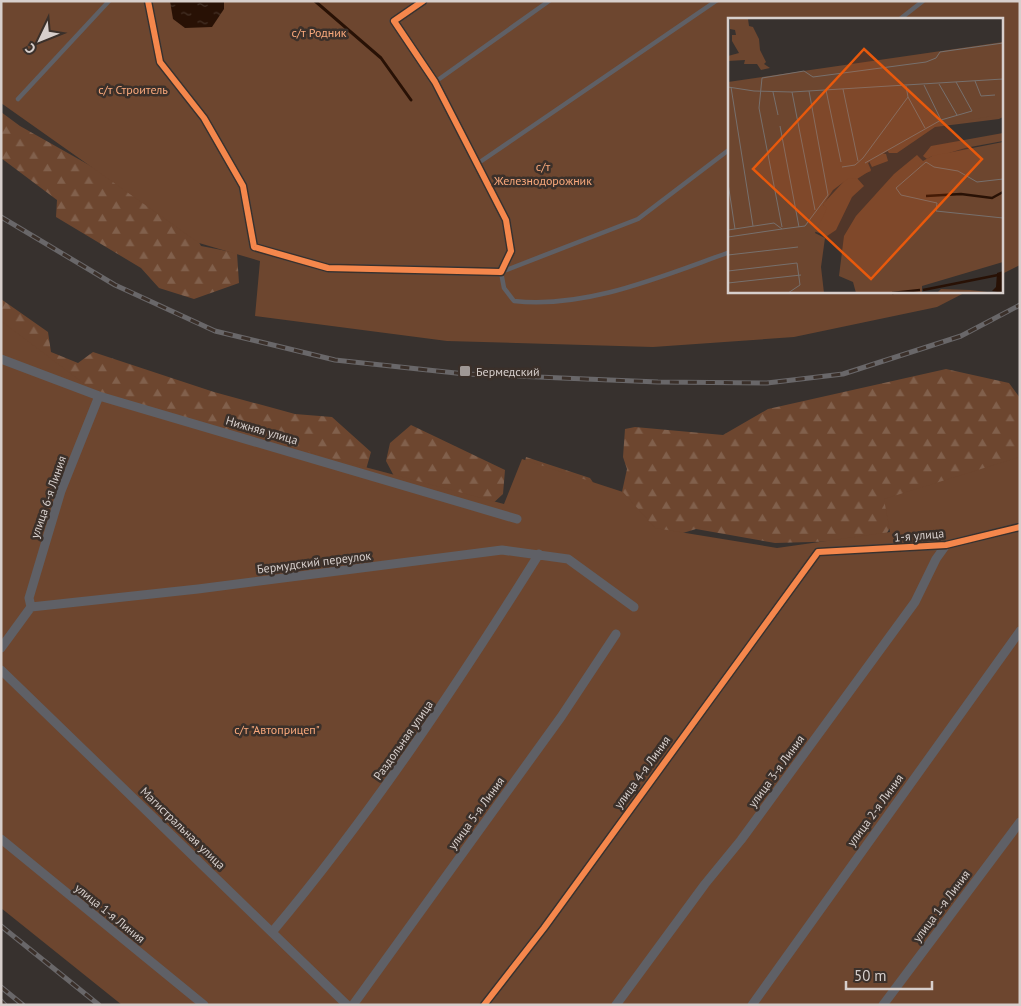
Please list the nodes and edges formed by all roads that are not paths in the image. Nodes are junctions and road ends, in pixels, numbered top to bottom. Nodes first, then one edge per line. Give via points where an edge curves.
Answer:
1 (109, 1) edge
2 (148, 1) edge
3 (423, 1) edge
4 (548, 1) edge
5 (716, 1) edge
6 (923, 1) edge
7 (901, 18) edge
8 (435, 82) junction
9 (18, 99) dead end
10 (728, 151) edge
11 (477, 164) junction
12 (728, 253) edge
13 (501, 272) junction
14 (1, 359) edge
15 (99, 396) junction
16 (517, 518) dead end
17 (1020, 527) edge
18 (946, 545) junction
19 (818, 552) joint
20 (539, 554) junction
21 (31, 607) junction
22 (634, 607) dead end
23 (1020, 631) edge
24 (616, 634) dead end
25 (1, 648) edge
26 (1, 670) edge
27 (1020, 822) edge
28 (1, 840) edge
29 (273, 931) junction
30 (204, 1005) edge
31 (347, 1005) edge
32 (353, 1005) edge
33 (484, 1005) edge
34 (616, 1005) edge
35 (752, 1005) edge
36 (883, 1005) edge

1 - 9 lane
2 - 13 street via 160,62 204,118 243,186 254,248 328,268
3 - 8 street via 394,21
4 - 8 lane
5 - 11 lane
6 - 7 lane
8 - 11 street
10 - 13 lane via 638,219
11 - 13 street via 506,220 510,251
12 - 13 lane via 629,288 541,304 514,301 504,288
14 - 15 street, Нижняя улица
15 - 16 street, Нижняя улица
15 - 21 street, улица 6-я Линия via 61,491 29,598
17 - 18 street, 1-я улица
18 - 19 street, 1-я улица
18 - 34 street, улица 3-я Линия via 915,602
19 - 33 street, улица 4-я Линия via 544,928
20 - 21 street, Бермудский переулок via 502,550
20 - 22 street, Бермудский переулок via 568,559
20 - 29 street, Раздольная улица via 459,681 395,773 326,868
21 - 25 street
23 - 35 street, улица 2-я Линия
24 - 32 street, улица 5-я Линия via 561,717
26 - 29 street, Магистральная улица
27 - 36 street, улица 1-я Линия
28 - 30 street, улица 1-я Линия
29 - 31 street, Магистральная улица

